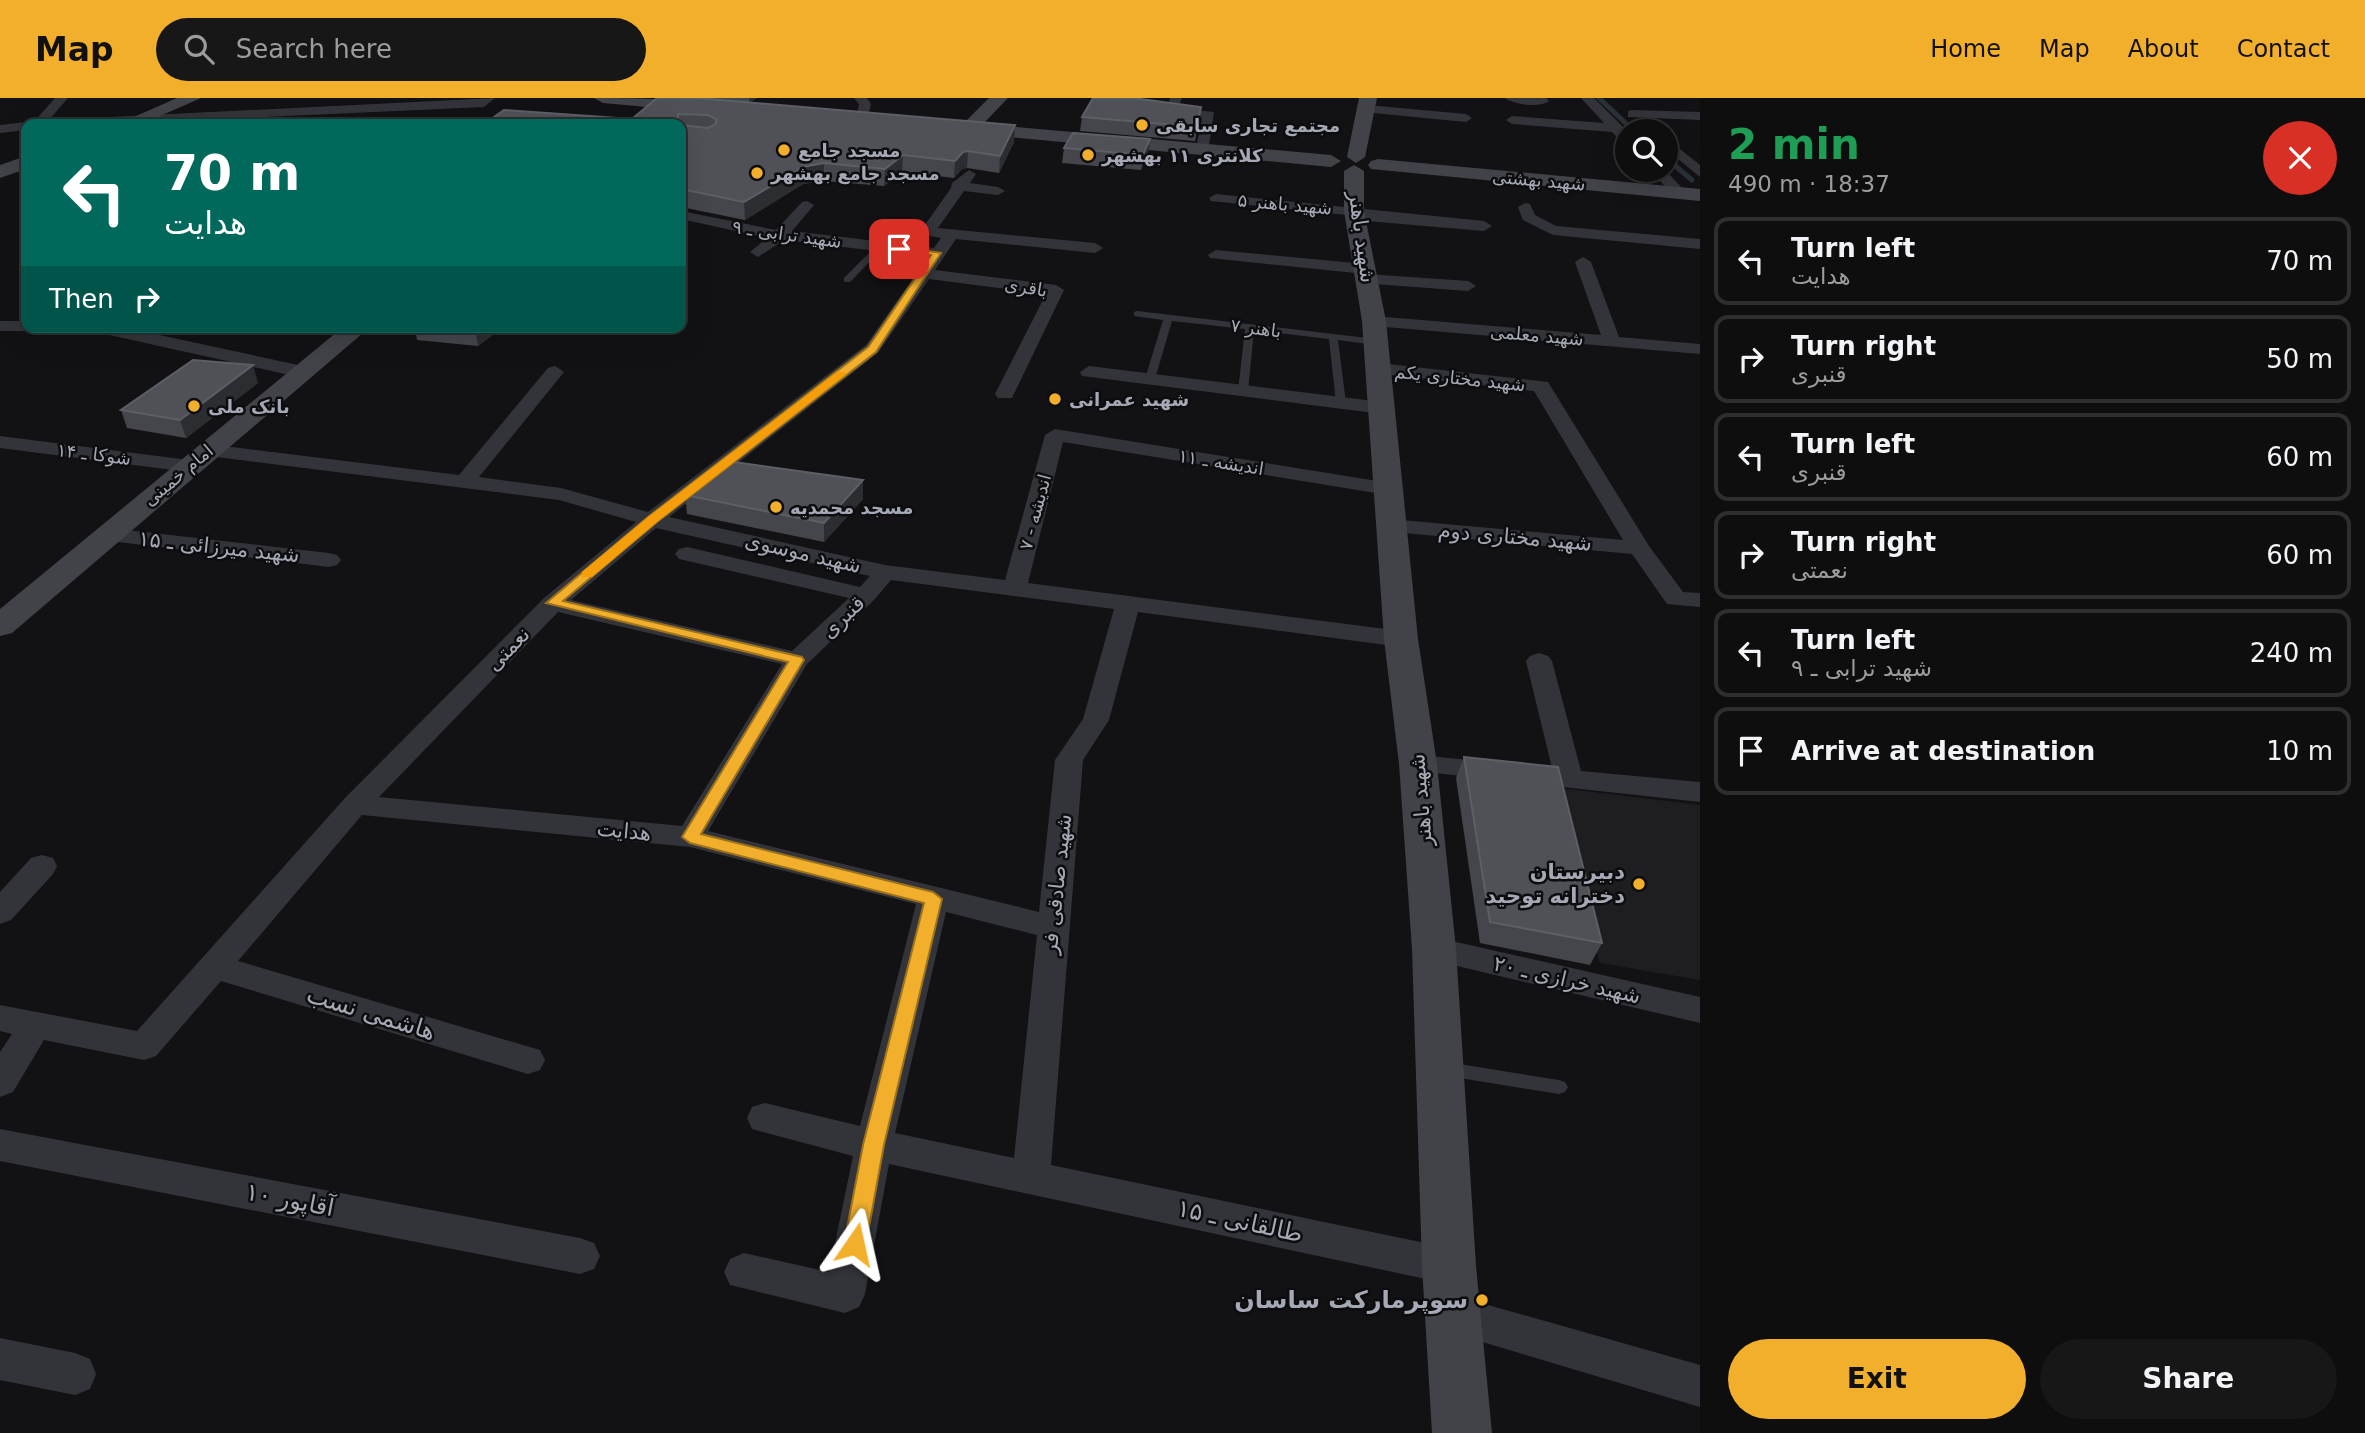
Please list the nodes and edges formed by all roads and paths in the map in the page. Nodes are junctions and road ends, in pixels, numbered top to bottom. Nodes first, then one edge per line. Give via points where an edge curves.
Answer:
1 (62, 98) edge
2 (192, 98) edge
3 (489, 98) edge
4 (603, 98) edge
5 (860, 98) edge
6 (999, 98) edge
7 (1176, 98) edge
8 (1511, 98) edge
9 (1587, 98) edge
10 (633, 99) edge
11 (1543, 101) dead end
12 (1367, 103) edge
13 (715, 108) edge
14 (347, 110) junction
15 (612, 116) edge
16 (1700, 116) edge
17 (862, 118) edge
18 (1466, 118) dead end
19 (43, 119) edge
20 (142, 119) edge
21 (199, 119) edge
22 (341, 119) edge
23 (1639, 119) edge
24 (1512, 120) dead end
25 (942, 126) edge
26 (21, 127) edge
27 (1615, 127) edge
28 (1615, 128) edge
29 (0, 129) edge
30 (968, 129) junction
31 (1203, 149) junction
32 (1678, 152) edge
33 (1683, 156) junction
34 (1700, 156) edge
35 (21, 164) edge
36 (1355, 164) junction
37 (0, 172) edge
38 (1700, 173) edge
39 (1668, 182) edge
40 (998, 191) dead end
41 (1679, 193) junction
42 (1700, 195) edge
43 (1216, 198) dead end
44 (807, 205) dead end
45 (1524, 207) dead end
46 (1354, 213) junction
47 (686, 217) edge
48 (1484, 226) dead end
49 (952, 234) junction
50 (780, 235) junction
51 (1700, 244) edge
52 (880, 247) junction
53 (1095, 248) dead end
54 (758, 253) dead end
55 (937, 253) junction
56 (1216, 255) dead end
57 (1583, 262) dead end
58 (925, 274) junction
59 (1366, 274) junction
60 (847, 280) dead end
61 (1468, 286) dead end
62 (1136, 314) dead end
63 (1168, 318) junction
64 (1250, 328) junction
65 (1375, 332) junction
66 (123, 333) edge
67 (351, 333) edge
68 (1333, 337) junction
69 (1612, 341) junction
70 (1700, 349) edge
71 (1379, 369) junction
72 (303, 372) junction
73 (555, 372) dead end
74 (1089, 372) dead end
75 (1150, 379) junction
76 (1243, 391) junction
77 (1005, 394) dead end
78 (1341, 403) junction
79 (1382, 408) junction
80 (1055, 435) joint
81 (0, 442) edge
82 (198, 458) junction
83 (464, 482) junction
84 (1388, 489) junction
85 (652, 520) junction
86 (1391, 526) junction
87 (109, 535) junction
88 (1640, 548) junction
89 (687, 554) dead end
90 (328, 559) dead end
91 (885, 572) junction
92 (1015, 588) junction
93 (866, 595) junction
94 (1700, 600) edge
95 (553, 603) junction
96 (1128, 604) junction
97 (0, 625) edge
98 (1401, 639) junction
99 (797, 660) junction
100 (1539, 661) dead end
101 (1418, 764) junction
102 (1569, 779) junction
103 (1700, 792) edge
104 (355, 805) junction
105 (690, 837) junction
106 (42, 866) dead end
107 (933, 899) junction
108 (0, 912) edge
109 (1052, 927) junction
110 (1434, 949) junction
111 (214, 966) junction
112 (1700, 1010) edge
113 (0, 1018) edge
114 (35, 1026) junction
115 (528, 1060) dead end
116 (1439, 1067) junction
117 (0, 1082) edge
118 (1559, 1087) dead end
119 (765, 1118) dead end
120 (0, 1145) edge
121 (874, 1145) junction
122 (1031, 1177) junction
123 (580, 1256) dead end
124 (744, 1272) dead end
125 (1451, 1290) junction
126 (0, 1359) edge
127 (75, 1374) dead end
128 (1700, 1386) edge
129 (1462, 1433) edge

1 - 19 street
2 - 20 main road
3 - 14 street via 484,103
4 - 10 main road
5 - 17 street via 865,104
6 - 30 main road
7 - 31 street via 1171,111 1209,116
8 - 11 street
9 - 27 street
10 - 13 main road
10 - 15 main road
12 - 18 street
12 - 36 main road, شهید باهنر
14 - 21 street
14 - 22 street
16 - 23 street via 1628,110
24 - 28 street
25 - 30 main road
26 - 29 street
30 - 31 main road
31 - 36 main road, شهید بهشتی
32 - 33 street
33 - 34 street
33 - 38 street
35 - 37 main road
36 - 41 main road, شهید بهشتی via 1369,170 1378,165
36 - 46 main road, شهید باهنر
39 - 41 street
40 - 49 street via 963,180 928,232
41 - 42 main road, شهید بهشتی
43 - 46 street, شهید باهنر ۵
44 - 50 street
45 - 51 street via 1528,217 1553,230
46 - 48 street, شهید باهنر ۵
46 - 59 main road, شهید باهنر
47 - 50 street, شهید ترابی ـ ۹
49 - 53 street
49 - 55 street, نعمتی
50 - 52 street, شهید ترابی ـ ۹
50 - 54 street
52 - 55 street, شهید ترابی ـ ۹
52 - 60 lane
55 - 58 street, نعمتی
56 - 59 street
57 - 69 street
58 - 77 street, باقری via 1056,290
58 - 85 street, نعمتی via 872,349
59 - 61 street
59 - 65 main road, شهید باهنر
62 - 63 lane, باهنر ۷
63 - 64 lane, باهنر ۷
63 - 75 lane
64 - 68 lane, باهنر ۷
64 - 76 lane
65 - 68 lane, باهنر ۷
65 - 69 street, شهید معلمی
65 - 71 main road, شهید باهنر
66 - 72 street
67 - 72 main road, امام خمینی
68 - 78 lane
69 - 70 street, شهید معلمی
71 - 79 main road, شهید باهنر
71 - 88 street, شهید مختاری یکم via 1541,386
72 - 82 main road, امام خمینی
73 - 83 street
74 - 75 street
75 - 76 street
76 - 78 street
78 - 79 street
79 - 84 main road, شهید باهنر
80 - 84 street, اندیشه ـ ۱۱
80 - 92 street, اندیشه - ۷
81 - 82 street, شوکا ـ ۱۴
82 - 83 street, شهید موسوی
82 - 87 main road, امام خمینی
83 - 85 street, شهید موسوی via 561,494
84 - 86 main road, شهید باهنر
85 - 91 street, شهید موسوی
85 - 95 street, نعمتی
86 - 88 street, شهید مختاری دوم
86 - 98 main road, شهید باهنر
87 - 90 street, شهید میرزائی ـ ۱۵
87 - 97 main road, امام خمینی
88 - 94 street via 1676,599
89 - 93 street
91 - 92 street, شهید موسوی
91 - 93 street, قنبری
92 - 96 street, شهید موسوی
93 - 99 street, قنبری
95 - 99 street
95 - 104 street, نعمتی
96 - 98 street, شهید موسوی
96 - 109 street, شهید صادقی فر via 1096,720 1069,760
98 - 101 main road, شهید باهنر
99 - 105 street, قنبری
100 - 102 street
101 - 102 street
101 - 110 main road, شهید باهنر
102 - 103 street
104 - 105 street, هدایت
104 - 111 street, نعمتی
105 - 107 street, هدایت
106 - 108 street
107 - 109 street, هدایت
107 - 121 street
109 - 122 street, شهید صادقی فر
110 - 112 street, شهید خرازی ـ ۲۰
110 - 116 main road, شهید باهنر
111 - 114 street, نعمتی via 144,1046
111 - 115 street, هاشمی نسب
113 - 114 street
114 - 117 street
116 - 118 lane
116 - 125 main road, شهید باهنر
119 - 121 street, طالقانی ـ ۱۵
120 - 123 street, آقاپور ۱۰
121 - 122 street, طالقانی ـ ۱۵
121 - 124 street via 845,1294
122 - 125 street, طالقانی ـ ۱۵
125 - 128 street, طالقانی ـ ۱۵
125 - 129 main road, شهید باهنر
126 - 127 street

